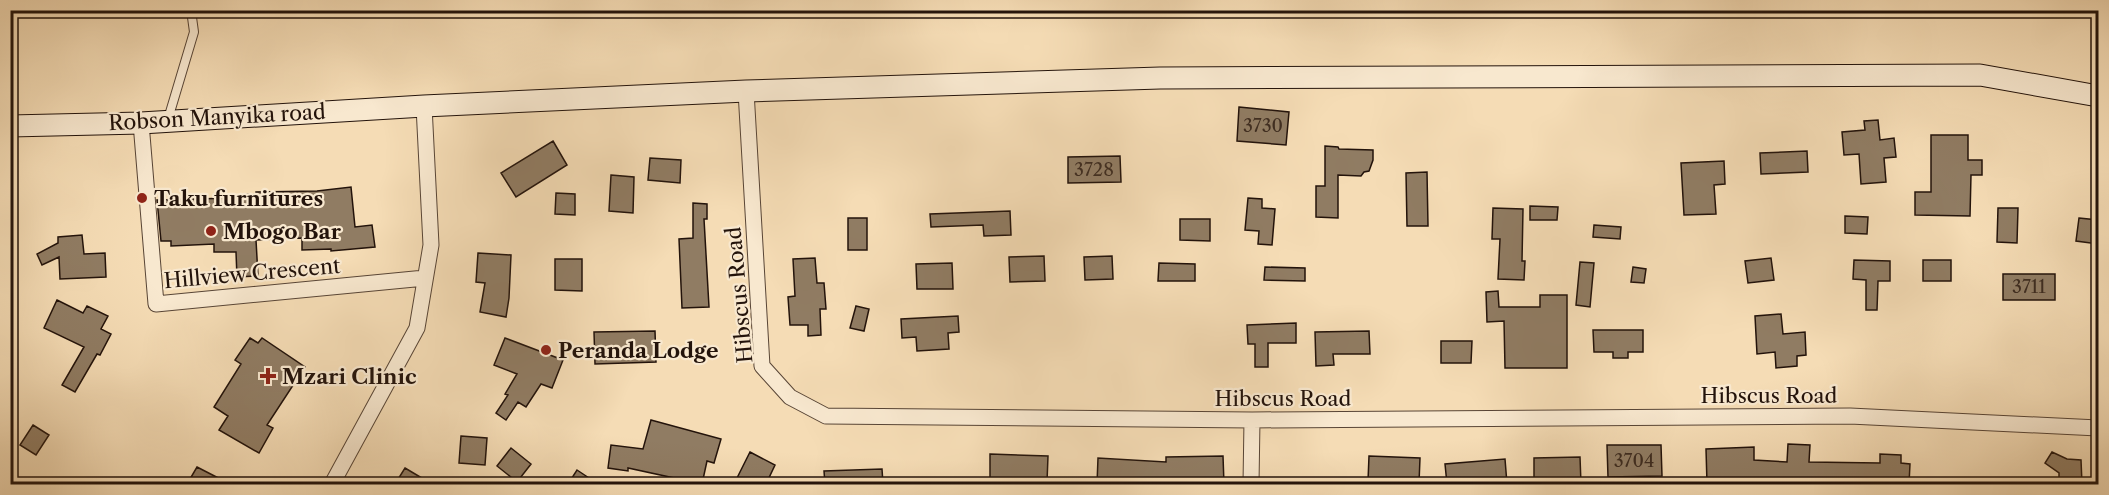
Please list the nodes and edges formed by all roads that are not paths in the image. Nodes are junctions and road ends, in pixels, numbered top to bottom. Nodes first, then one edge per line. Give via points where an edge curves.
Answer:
1 (191, 10) edge
2 (746, 91) junction
3 (2098, 96) edge
4 (424, 106) junction
5 (168, 121) junction
6 (141, 123) junction
7 (10, 126) edge
8 (425, 278) junction
9 (1252, 420) junction
10 (2098, 428) edge
11 (332, 484) edge
12 (1251, 484) edge

1 - 5 lane via 194,32
2 - 3 street, Robson Manyika road via 1160,78 1980,75
2 - 4 street, Robson Manyika road
2 - 9 street, Hibscus Road via 762,366 790,397 826,416
4 - 5 street, Robson Manyika road
4 - 8 street via 431,245
5 - 6 street, Robson Manyika road
6 - 7 street, Robson Manyika road
6 - 8 street, Hillview Crescent via 156,304
8 - 11 street via 417,328
9 - 10 street, Hibscus Road via 1850,416
9 - 12 street

